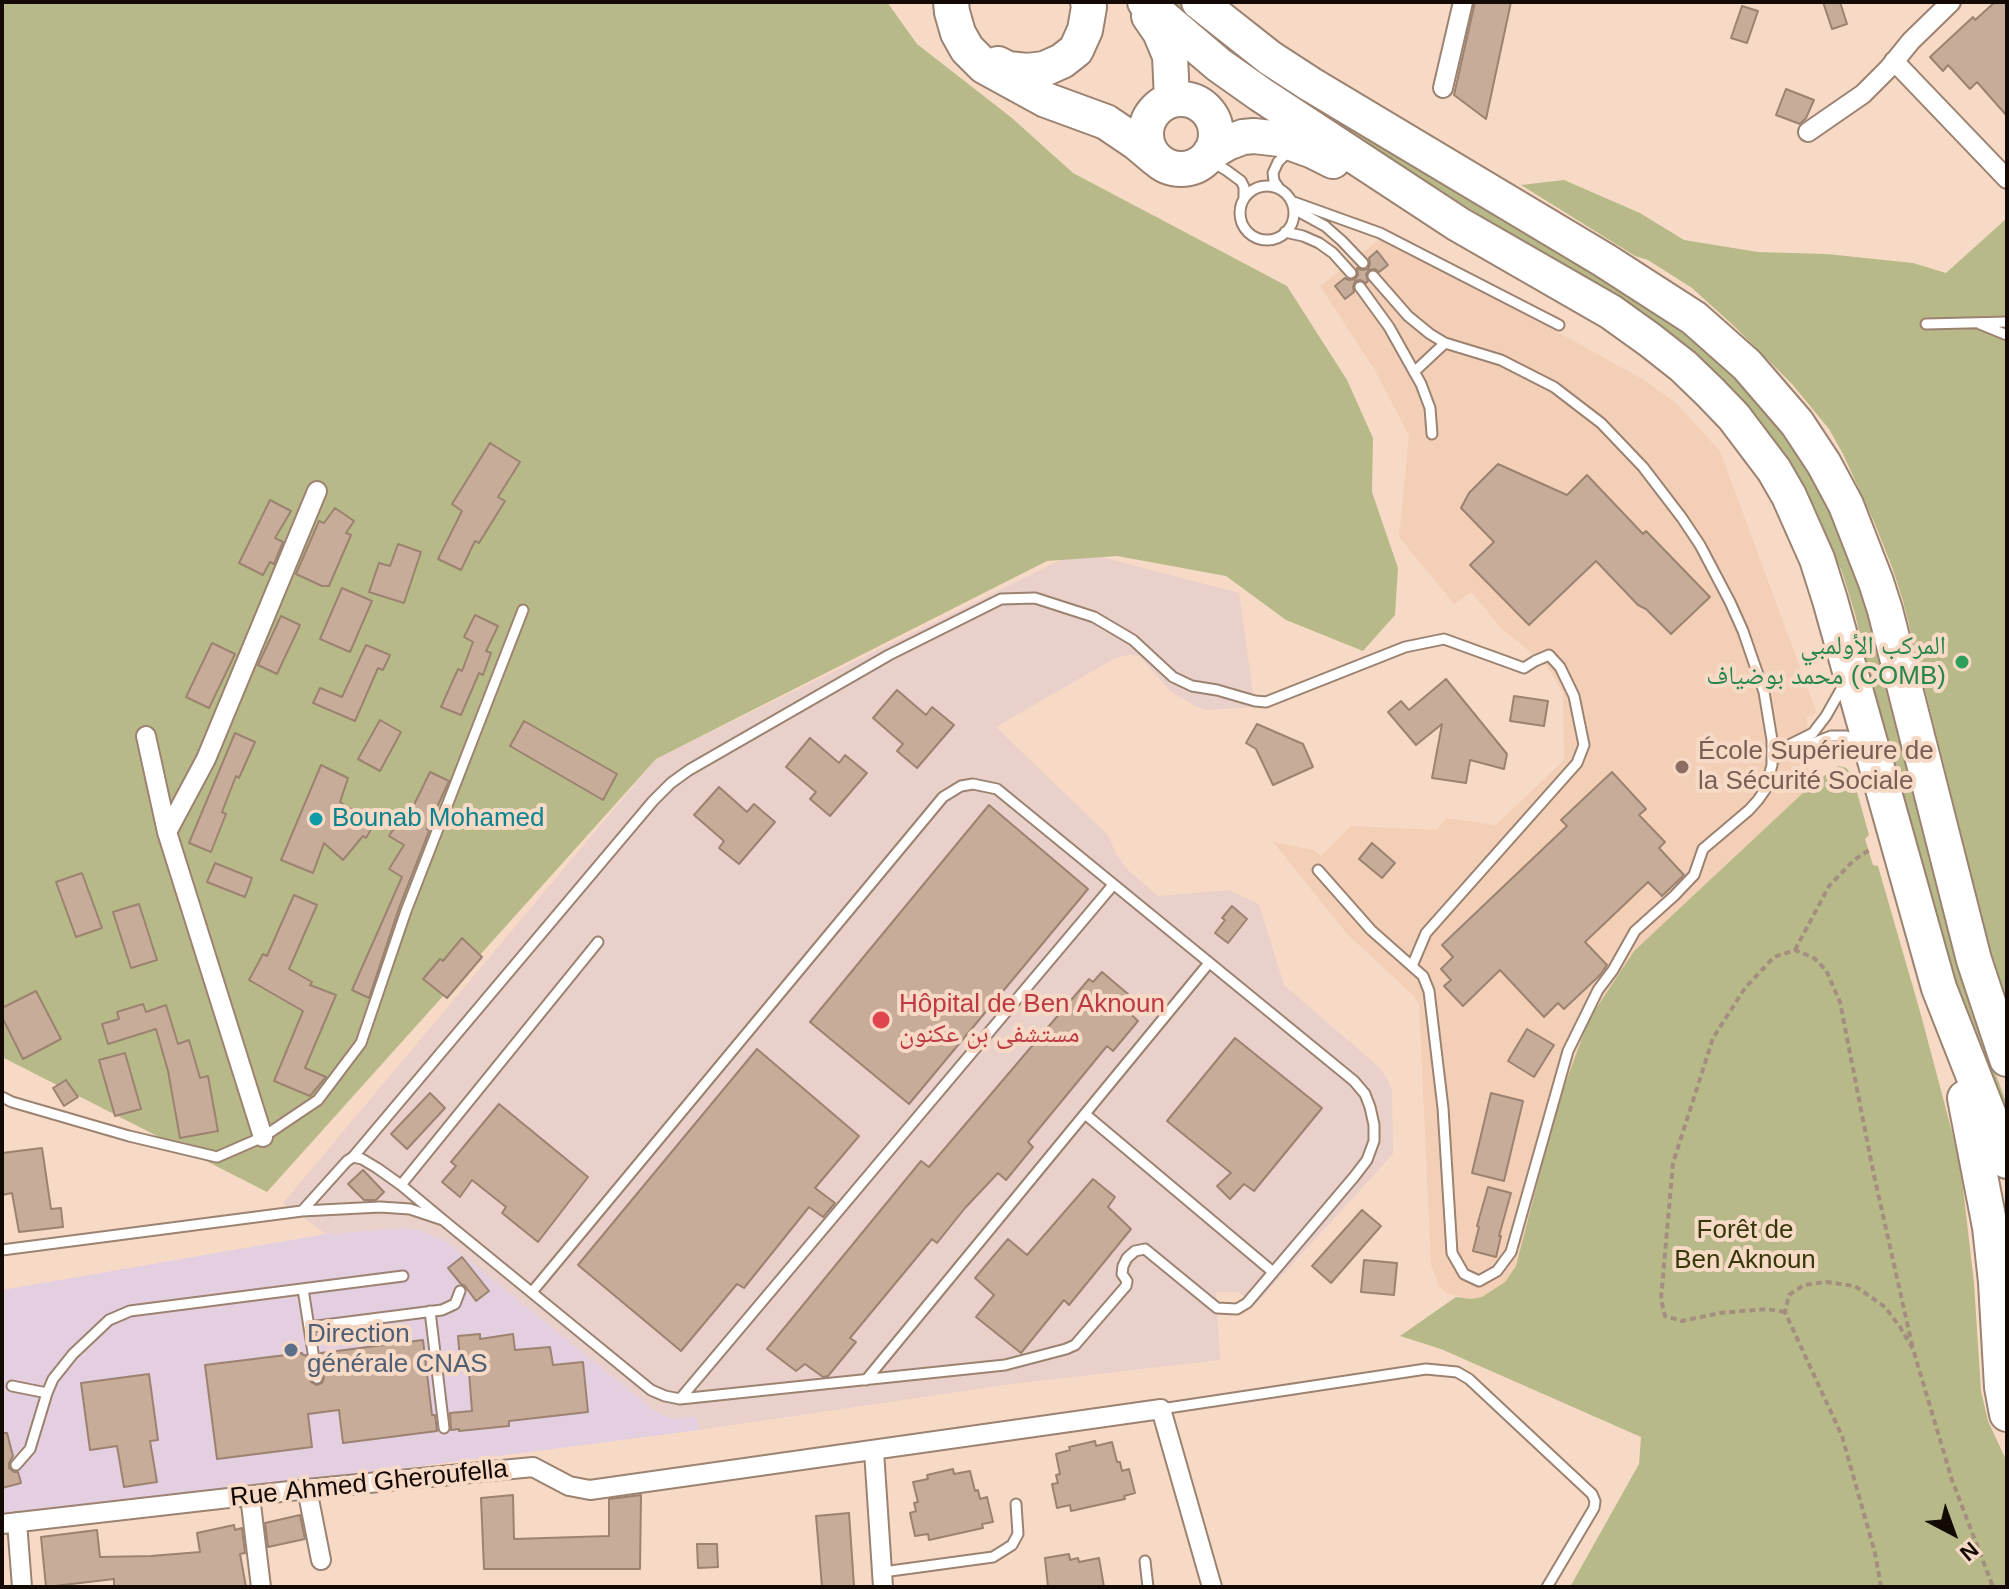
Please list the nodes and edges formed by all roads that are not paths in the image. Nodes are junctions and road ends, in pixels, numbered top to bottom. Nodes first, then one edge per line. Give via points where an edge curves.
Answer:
1 (1088, 2) edge
2 (1142, 2) edge
3 (1199, 2) edge
4 (1231, 2) edge
5 (1444, 2) edge
6 (1951, 2) edge
7 (1462, 7) edge
8 (955, 18) edge
9 (1894, 61) junction
10 (1443, 88) dead end
11 (1031, 91) junction
12 (1165, 103) junction
13 (1808, 132) dead end
14 (1397, 134) junction
15 (1297, 145) junction
16 (1206, 158) junction
17 (1156, 159) junction
18 (2007, 179) edge
19 (1279, 188) junction
20 (1244, 199) junction
21 (1292, 205) junction
22 (1458, 224) junction
23 (1285, 232) junction
24 (1363, 263) dead end
25 (1351, 273) dead end
26 (1373, 276) dead end
27 (1360, 287) dead end
28 (2007, 322) edge
29 (1977, 323) junction
30 (1926, 324) dead end
31 (1559, 325) dead end
32 (2007, 335) edge
33 (1445, 343) junction
34 (1414, 372) junction
35 (1432, 434) dead end
36 (317, 491) dead end
37 (523, 610) dead end
38 (1850, 672) junction
39 (146, 736) dead end
40 (1872, 749) junction
41 (1773, 756) junction
42 (167, 832) junction
43 (1318, 870) dead end
44 (1113, 885) junction
45 (598, 942) dead end
46 (1209, 963) junction
47 (1412, 966) junction
48 (1939, 988) junction
49 (2007, 1059) edge
50 (2, 1097) edge
51 (1085, 1114) junction
52 (263, 1137) junction
53 (353, 1157) junction
54 (2007, 1161) edge
55 (401, 1185) junction
56 (302, 1211) junction
57 (443, 1220) junction
58 (2, 1250) edge
59 (1273, 1272) junction
60 (403, 1276) dead end
61 (303, 1289) junction
62 (460, 1291) dead end
63 (532, 1292) junction
64 (430, 1311) junction
65 (309, 1327) junction
66 (317, 1378) dead end
67 (866, 1380) junction
68 (12, 1386) dead end
69 (47, 1393) junction
70 (680, 1399) junction
71 (1161, 1409) junction
72 (2007, 1414) edge
73 (444, 1428) dead end
74 (874, 1451) junction
75 (16, 1465) dead end
76 (307, 1489) junction
77 (250, 1496) junction
78 (1016, 1504) dead end
79 (10, 1523) edge
80 (321, 1560) dead end
81 (1145, 1561) dead end
82 (883, 1580) edge
83 (22, 1587) edge
84 (261, 1587) edge
85 (1148, 1587) edge
86 (1212, 1587) edge
87 (1547, 1587) edge

1 - 8 highway via 1076,50 1044,69 1008,69 979,53
2 - 12 highway via 1170,56
2 - 22 highway via 1229,72
3 - 14 highway via 1270,58
4 - 14 highway
5 - 7 street
6 - 9 street
7 - 10 street
8 - 11 highway via 967,49 984,66
9 - 13 street via 1863,94
9 - 18 street
11 - 12 highway via 1049,91 1116,111
11 - 17 highway via 1106,122
12 - 16 highway via 1193,100 1210,113 1216,133
12 - 17 highway via 1147,126 1146,138
14 - 49 highway via 1694,318 1756,375 1812,444 1846,505 1885,610 1974,960
15 - 16 highway via 1243,137
15 - 19 lane via 1273,173
15 - 22 highway
16 - 17 highway via 1179,169
16 - 20 lane via 1241,181
19 - 20 lane via 1262,186
19 - 21 lane
20 - 23 lane via 1241,220 1251,235 1269,240
21 - 23 lane via 1291,225
21 - 24 lane via 1325,226
21 - 31 lane via 1380,233
22 - 38 highway via 1611,312 1683,366 1734,417 1774,470 1800,520
23 - 25 lane via 1319,243
26 - 33 lane via 1408,316
27 - 34 lane
28 - 29 lane
29 - 30 lane
29 - 32 lane
33 - 34 lane
33 - 41 lane via 1501,360 1554,387 1601,423 1657,484 1700,545 1743,631 1764,692
34 - 35 lane via 1430,408
36 - 42 street via 206,759
37 - 52 lane via 406,911 361,1043 318,1100
38 - 40 highway
38 - 41 lane via 1818,728
39 - 42 street
40 - 41 lane via 1853,738 1831,736
40 - 48 highway
41 - 47 lane via 1758,800 1703,849 1694,875 1635,931 1598,990 1568,1051 1511,1252 1497,1271 1479,1281 1464,1274 1452,1253 1429,991
42 - 52 street
43 - 47 lane via 1371,930
44 - 46 lane
44 - 63 lane via 997,789 973,784 943,797
44 - 70 lane
45 - 55 lane
46 - 51 lane
46 - 59 lane via 1354,1081 1365,1094 1374,1125 1367,1160
47 - 53 lane via 1426,933 1577,763 1584,745 1574,696 1549,655 1524,668 1444,639 1405,647 1266,702 1255,701 1173,677 1133,640 1094,617 1035,598 1001,599 889,655 671,783
48 - 54 highway
48 - 72 highway via 1990,1227
50 - 52 lane via 217,1157
51 - 59 lane
51 - 67 lane
53 - 55 lane
53 - 56 lane
55 - 57 lane
56 - 57 lane via 380,1207 410,1209
56 - 58 lane
57 - 63 lane
59 - 67 lane via 1247,1303 1226,1310 1145,1249 1135,1251 1123,1266 1126,1286 1075,1345 1005,1365
60 - 61 lane
61 - 65 lane
61 - 69 lane via 120,1314 73,1354
62 - 64 lane via 455,1304
63 - 70 lane via 651,1390
64 - 65 lane
64 - 73 lane
65 - 66 lane
67 - 70 lane
68 - 69 lane
69 - 75 lane via 30,1449
71 - 74 street, Rue Ahmed Gheroufella
71 - 86 street
71 - 87 lane via 1426,1369 1457,1372 1595,1501
74 - 76 street, Rue Ahmed Gheroufella via 590,1490 569,1486 533,1467
74 - 82 street
76 - 77 street, Rue Ahmed Gheroufella
76 - 80 street
77 - 79 street, Rue Ahmed Gheroufella
77 - 84 street
78 - 82 lane via 1018,1534 1012,1545 993,1557
79 - 83 street
81 - 85 lane

